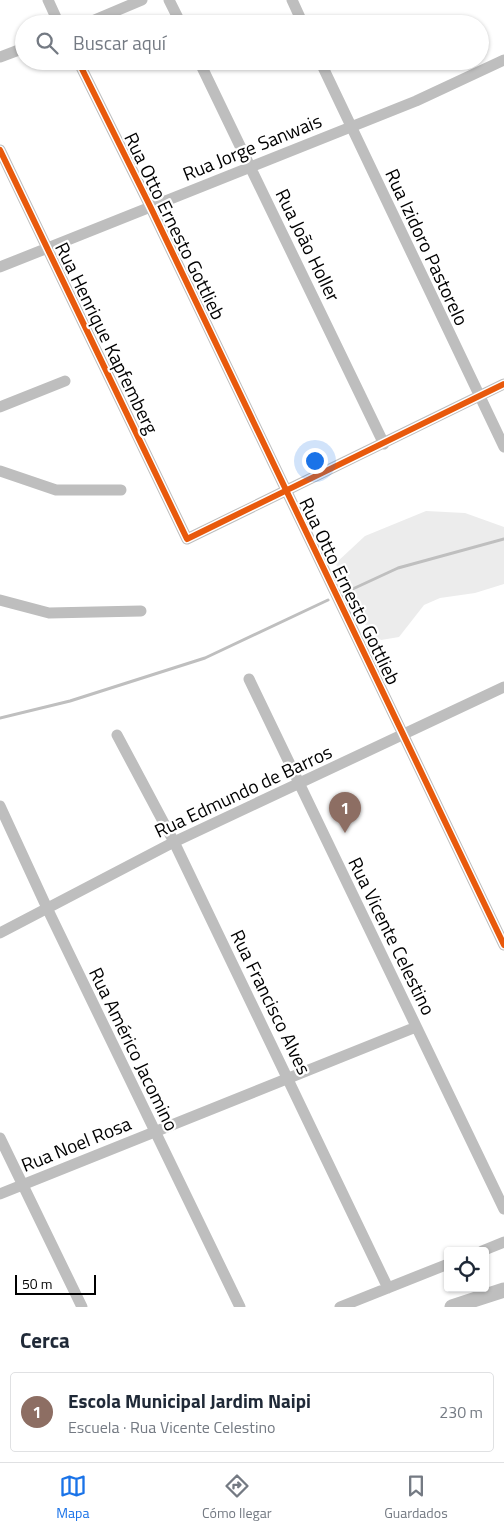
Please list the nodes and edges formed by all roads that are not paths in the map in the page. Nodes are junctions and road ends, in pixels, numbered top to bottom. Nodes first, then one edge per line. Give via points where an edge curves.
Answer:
1 (48, 0) edge
2 (142, 0) edge
3 (169, 0) edge
4 (292, 0) edge
5 (55, 15) edge
6 (107, 15) edge
7 (176, 15) edge
8 (299, 15) edge
9 (15, 51) edge
10 (0, 57) edge
11 (504, 60) edge
12 (489, 67) edge
13 (82, 70) edge
14 (203, 70) edge
15 (324, 70) edge
16 (483, 70) edge
17 (351, 126) junction
18 (0, 150) edge
19 (251, 167) junction
20 (150, 206) junction
21 (47, 248) junction
22 (0, 267) edge
23 (65, 381) dead end
24 (504, 384) edge
25 (479, 397) junction
26 (0, 407) edge
27 (384, 444) junction
28 (504, 447) edge
29 (0, 471) edge
30 (121, 490) dead end
31 (286, 493) junction
32 (0, 600) edge
33 (141, 611) dead end
34 (249, 679) dead end
35 (504, 687) edge
36 (402, 733) junction
37 (117, 734) dead end
38 (299, 785) junction
39 (0, 806) edge
40 (174, 842) junction
41 (47, 908) junction
42 (0, 933) edge
43 (504, 945) edge
44 (416, 1027) junction
45 (287, 1078) junction
46 (154, 1130) junction
47 (0, 1138) edge
48 (23, 1185) junction
49 (0, 1194) edge
50 (504, 1208) edge
51 (504, 1242) edge
52 (489, 1248) edge
53 (444, 1266) edge
54 (388, 1288) junction
55 (504, 1290) edge
56 (82, 1307) edge
57 (240, 1307) edge
58 (340, 1307) edge
59 (452, 1307) edge

1 - 5 street
2 - 6 street
3 - 7 street
4 - 8 street
9 - 10 street
11 - 12 street, Rua Jorge Sanwais
13 - 20 street, Rua Otto Ernesto Gottlieb
14 - 19 street, Rua João Holler
15 - 17 street, Rua Izidoro Pastorelo
16 - 17 street, Rua Jorge Sanwais
17 - 19 street, Rua Jorge Sanwais
17 - 25 street, Rua Izidoro Pastorelo
18 - 21 street, Rua Henrique Kapfemberg
19 - 20 street, Rua Jorge Sanwais
19 - 27 street, Rua João Holler
20 - 21 street, Rua Jorge Sanwais
20 - 31 street, Rua Otto Ernesto Gottlieb
21 - 22 street, Rua Jorge Sanwais
21 - 31 street, Rua Henrique Kapfemberg via 187,539
23 - 26 street
24 - 25 street
25 - 27 street
25 - 28 street, Rua Izidoro Pastorelo
27 - 31 street
29 - 30 street via 56,490
31 - 36 street, Rua Otto Ernesto Gottlieb
32 - 33 street via 49,613
34 - 38 street, Rua Vicente Celestino
35 - 36 street, Rua Edmundo de Barros
36 - 38 street, Rua Edmundo de Barros
36 - 43 street, Rua Otto Ernesto Gottlieb
37 - 40 street, Rua Francisco Alves
38 - 40 street, Rua Edmundo de Barros
38 - 44 street, Rua Vicente Celestino
39 - 41 street, Rua Américo Jacomino
40 - 41 street, Rua Edmundo de Barros
40 - 45 street, Rua Francisco Alves
41 - 42 street, Rua Edmundo de Barros
41 - 46 street, Rua Américo Jacomino
44 - 45 street, Rua Noel Rosa
44 - 50 street, Rua Vicente Celestino
45 - 46 street, Rua Noel Rosa
45 - 54 street, Rua Francisco Alves
46 - 48 street, Rua Noel Rosa
46 - 57 street, Rua Américo Jacomino
47 - 48 street
48 - 49 street, Rua Noel Rosa
48 - 56 street
51 - 52 street
53 - 54 street
54 - 58 street
55 - 59 main road

